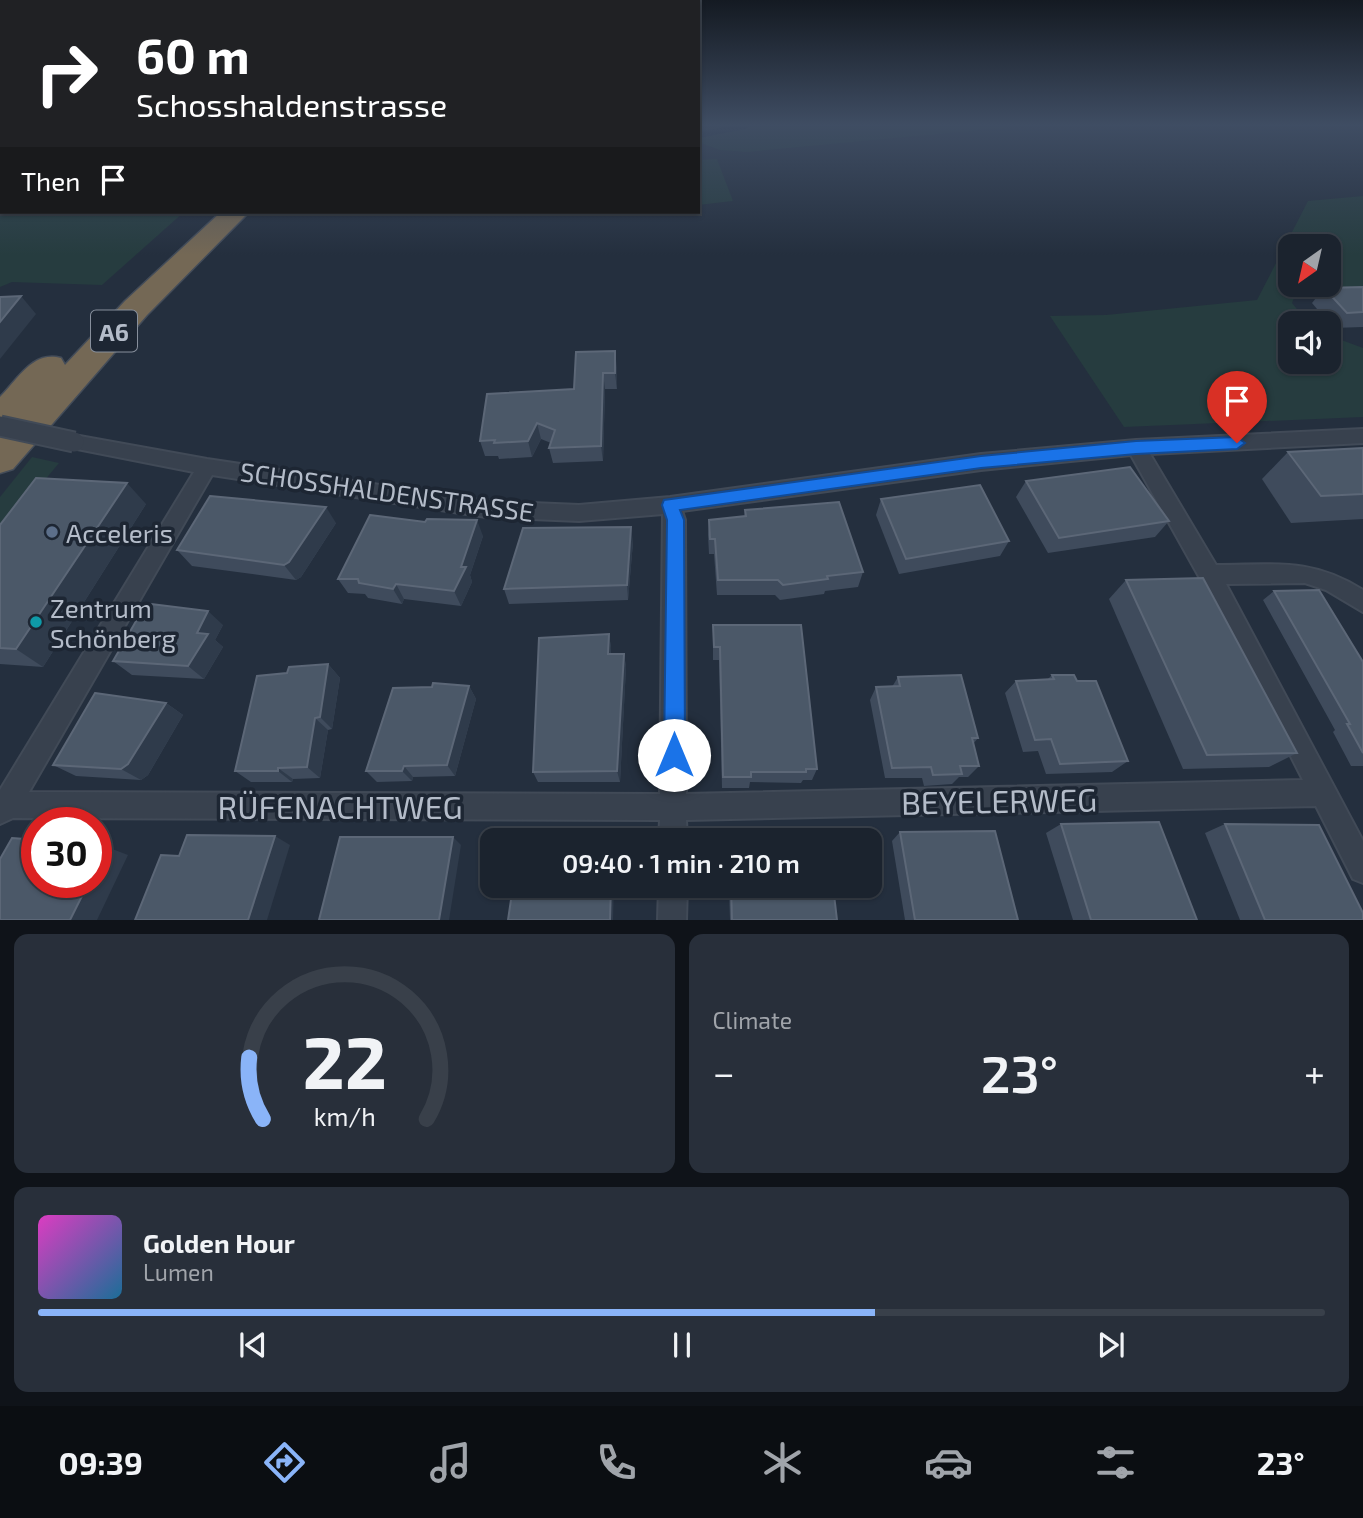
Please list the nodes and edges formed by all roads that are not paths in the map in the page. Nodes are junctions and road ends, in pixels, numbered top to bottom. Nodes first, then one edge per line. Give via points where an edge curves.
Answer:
1 (206, 214) edge
2 (234, 214) edge
3 (0, 419) edge
4 (0, 426) edge
5 (1363, 436) edge
6 (1136, 447) junction
7 (0, 459) edge
8 (207, 467) junction
9 (670, 505) junction
10 (1210, 575) junction
11 (1363, 602) edge
12 (1324, 793) junction
13 (674, 807) junction
14 (3, 810) edge
15 (673, 828) edge
16 (1363, 869) edge
17 (673, 898) edge
18 (672, 919) edge

1 - 3 highway, A6 via 108,305
2 - 7 highway, A6 via 120,324
4 - 8 street, SCHOSSHALDENSTRASSE, bridge
5 - 6 street, SCHOSSHALDENSTRASSE
6 - 9 street, SCHOSSHALDENSTRASSE via 981,462
6 - 10 street
8 - 9 street, SCHOSSHALDENSTRASSE via 486,509 579,513
8 - 14 street
9 - 13 street via 675,520
10 - 11 street via 1305,574 1332,582
10 - 12 street
12 - 13 street, BEYELERWEG
12 - 16 street
13 - 14 street, RÜFENACHTWEG
13 - 15 street
17 - 18 street

